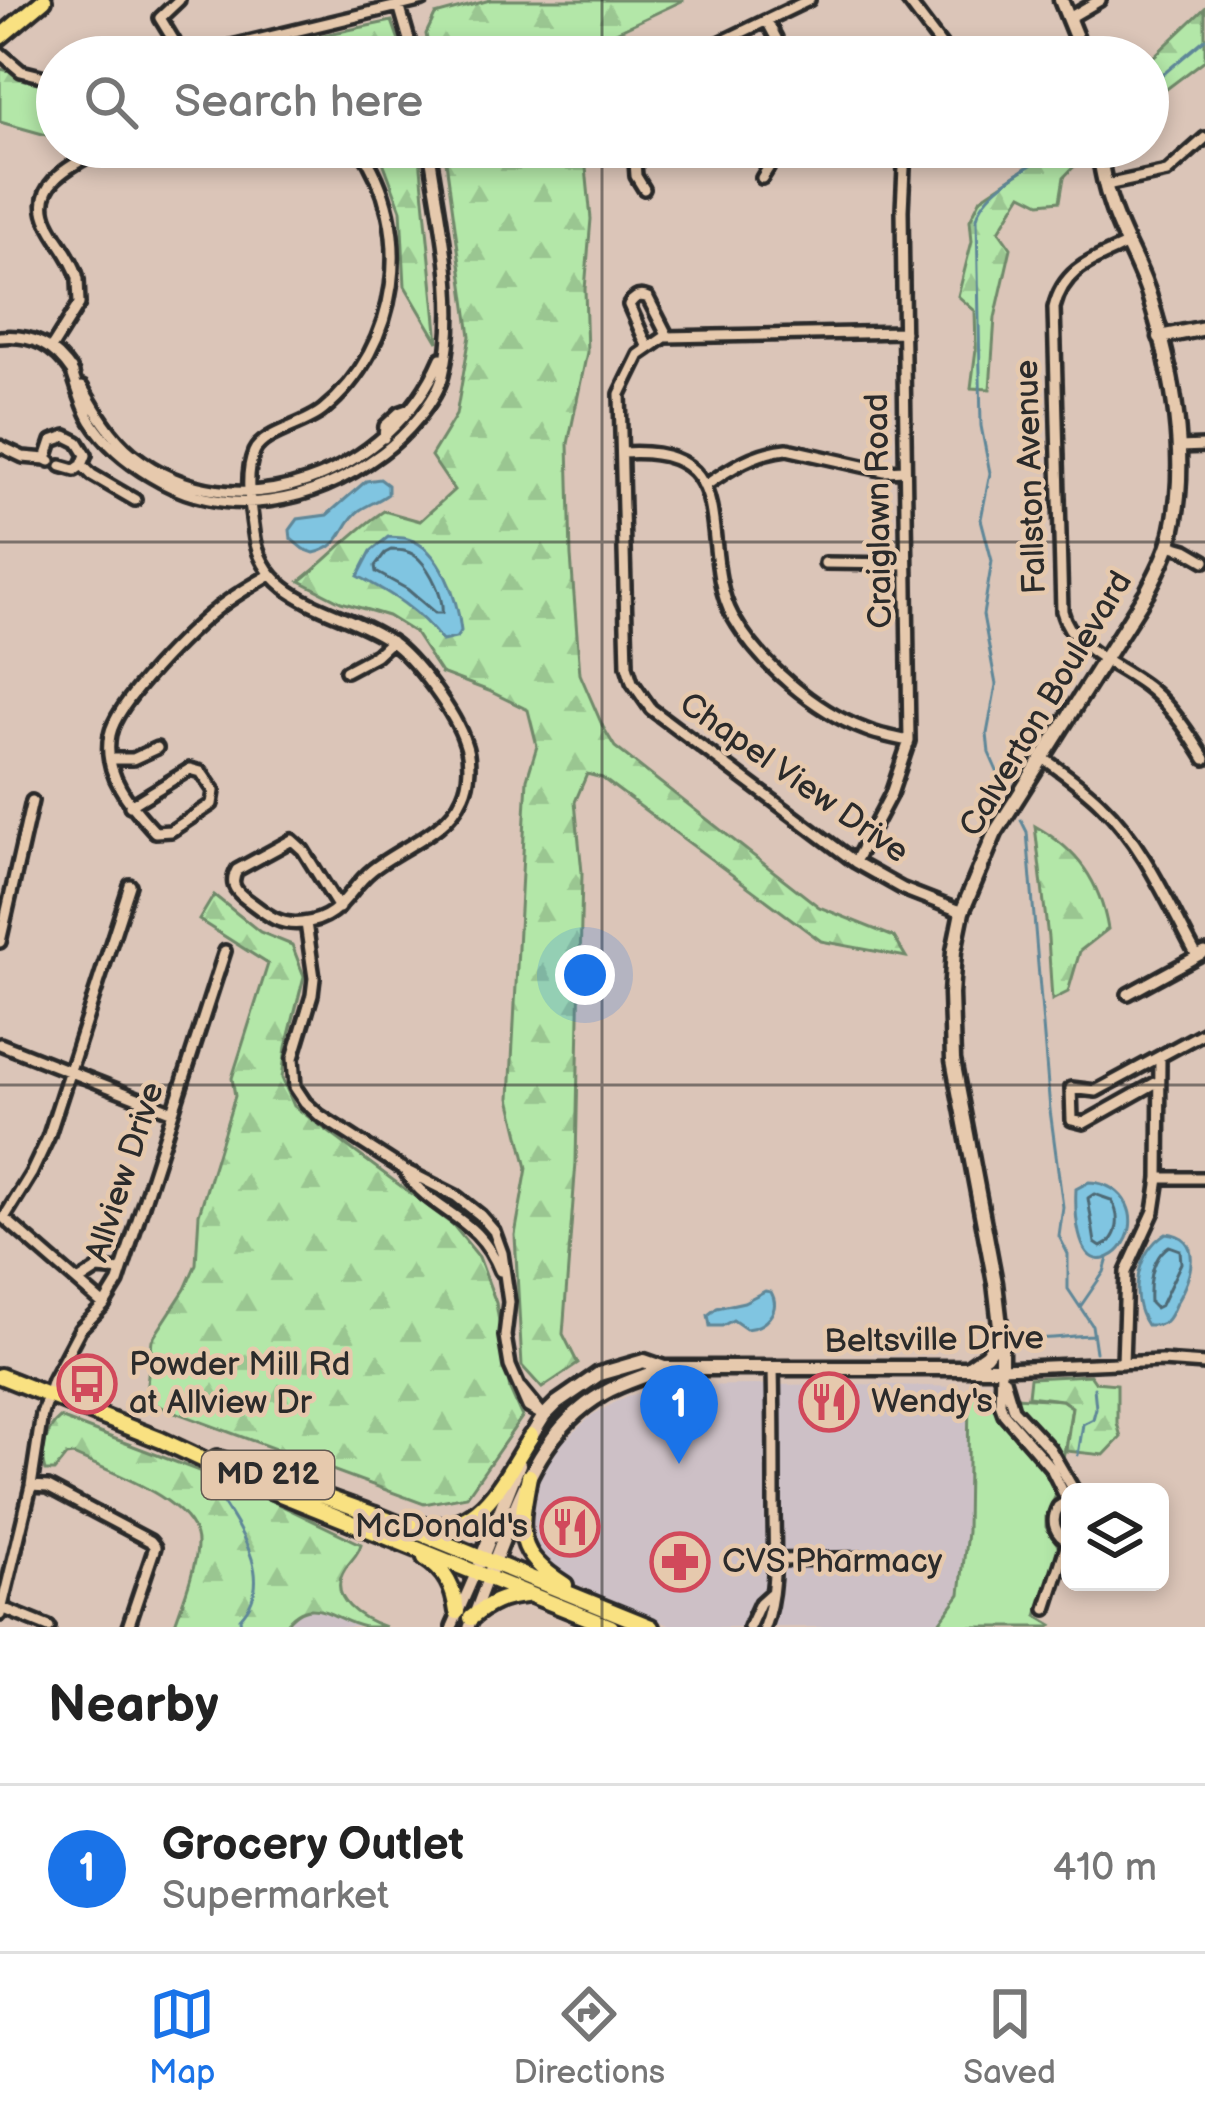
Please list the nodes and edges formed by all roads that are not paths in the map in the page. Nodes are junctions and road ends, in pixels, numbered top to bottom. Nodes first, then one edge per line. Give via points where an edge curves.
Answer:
1 (44, 0) edge
2 (178, 0) edge
3 (423, 0) edge
4 (809, 0) edge
5 (907, 0) edge
6 (1061, 0) edge
7 (1100, 0) edge
8 (399, 3) edge
9 (1070, 18) junction
10 (767, 21) junction
11 (171, 36) edge
12 (267, 36) edge
13 (408, 36) edge
14 (735, 36) edge
15 (775, 36) edge
16 (934, 36) edge
17 (1076, 36) edge
18 (0, 37) edge
19 (0, 53) edge
20 (36, 75) edge
21 (1205, 138) edge
22 (1195, 148) junction
23 (1205, 158) edge
24 (69, 168) edge
25 (371, 168) edge
26 (432, 168) edge
27 (635, 168) edge
28 (768, 168) edge
29 (904, 168) edge
30 (1103, 168) edge
31 (762, 178) dead end
32 (1106, 184) junction
33 (644, 189) dead end
34 (1128, 244) junction
35 (1205, 328) edge
36 (904, 332) junction
37 (0, 337) edge
38 (668, 337) junction
39 (1160, 338) junction
40 (448, 342) junction
41 (52, 347) junction
42 (648, 348) junction
43 (410, 409) junction
44 (419, 417) junction
45 (388, 442) junction
46 (0, 446) edge
47 (1179, 446) junction
48 (1205, 446) edge
49 (623, 453) junction
50 (126, 456) junction
51 (52, 462) junction
52 (82, 466) junction
53 (904, 470) junction
54 (105, 483) junction
55 (705, 486) junction
56 (250, 498) junction
57 (136, 500) dead end
58 (1169, 545) junction
59 (1205, 561) edge
60 (825, 563) dead end
61 (906, 564) junction
62 (272, 574) junction
63 (391, 640) junction
64 (1105, 658) junction
65 (346, 671) dead end
66 (909, 742) junction
67 (157, 748) dead end
68 (1042, 757) junction
69 (111, 759) junction
70 (1205, 759) edge
71 (32, 801) dead end
72 (130, 806) junction
73 (855, 862) junction
74 (130, 885) dead end
75 (339, 908) junction
76 (962, 912) junction
77 (306, 923) junction
78 (0, 942) edge
79 (224, 951) dead end
80 (1201, 954) edge
81 (1128, 994) dead end
82 (1205, 1032) edge
83 (0, 1044) edge
84 (1160, 1057) junction
85 (71, 1073) junction
86 (1159, 1081) junction
87 (173, 1112) junction
88 (403, 1168) junction
89 (1159, 1178) junction
90 (1205, 1178) edge
91 (2, 1216) edge
92 (476, 1220) junction
93 (121, 1271) junction
94 (78, 1282) junction
95 (507, 1290) junction
96 (104, 1305) junction
97 (1001, 1334) junction
98 (1123, 1363) junction
99 (1205, 1364) edge
100 (664, 1368) junction
101 (773, 1368) junction
102 (968, 1368) junction
103 (1001, 1368) junction
104 (0, 1376) edge
105 (49, 1395) junction
106 (544, 1416) junction
107 (531, 1436) junction
108 (529, 1475) junction
109 (1061, 1483) edge
110 (31, 1486) junction
111 (1061, 1506) edge
112 (370, 1521) junction
113 (1061, 1535) edge
114 (898, 1558) dead end
115 (775, 1560) junction
116 (1061, 1565) edge
117 (484, 1568) junction
118 (530, 1594) junction
119 (770, 1594) junction
120 (589, 1602) junction
121 (1046, 1609) dead end
122 (1, 1611) edge
123 (462, 1621) edge
124 (49, 1627) edge
125 (128, 1627) edge
126 (611, 1627) edge
127 (651, 1627) edge
128 (749, 1627) edge
129 (764, 1627) edge

1 - 18 main road
2 - 11 street via 160,18
3 - 8 street
4 - 10 street
5 - 16 street
6 - 9 street
7 - 9 street
8 - 12 street
8 - 13 street
9 - 17 street
10 - 14 street
10 - 15 street
19 - 20 street
21 - 22 street
22 - 23 street
22 - 32 street via 1167,172
24 - 41 street via 50,182 44,205 74,264 79,304
25 - 56 street via 394,239 375,342 343,392 260,444
26 - 40 street
27 - 33 street
28 - 31 street
29 - 36 street, Craiglawn Road
30 - 32 street, Calverton Boulevard
32 - 34 street, Calverton Boulevard
34 - 39 street, Calverton Boulevard
34 - 64 street, Fallston Avenue via 1078,268 1054,308 1062,611 1074,636
35 - 39 street
36 - 38 street
36 - 53 street, Craiglawn Road
37 - 41 street
38 - 42 street
38 - 42 street via 648,298 633,298
39 - 47 street, Calverton Boulevard
40 - 43 street
40 - 44 street via 442,379
41 - 50 street
42 - 49 street, Chapel View Drive via 620,394
43 - 44 street
43 - 45 street via 385,426
44 - 45 street
45 - 56 street via 337,482
46 - 51 street
47 - 48 street
47 - 58 street, Calverton Boulevard
49 - 55 street via 675,458
49 - 73 street, Chapel View Drive via 632,682 651,709
50 - 54 street
50 - 56 street via 171,488 227,502
51 - 52 street
51 - 52 street via 52,441 66,436 83,448
52 - 54 street
53 - 55 street via 772,450
53 - 61 street, Craiglawn Road
54 - 57 street
55 - 66 street via 721,585 758,652 850,723
56 - 62 street via 255,540
58 - 59 street
58 - 64 street, Calverton Boulevard
60 - 61 street
61 - 66 street, Craiglawn Road
62 - 63 street via 307,603
62 - 69 street via 213,612 136,691 109,736
63 - 65 street
63 - 75 street via 459,729 468,779 448,820 370,872
64 - 68 street, Calverton Boulevard
64 - 70 street, Fallston Avenue via 1157,695
66 - 73 street, Craiglawn Road
67 - 69 street
68 - 76 street, Calverton Boulevard via 995,833
68 - 80 street via 1116,820
69 - 72 street
71 - 78 street
72 - 72 street via 162,833 204,811 214,791 190,769
73 - 76 street, Chapel View Drive
74 - 85 street
75 - 77 street
75 - 77 street via 292,840 237,870 238,894 280,924
76 - 97 street, Calverton Boulevard via 952,972 953,1060
77 - 88 street via 314,978 292,1058 295,1087 319,1115
79 - 87 street, Allview Drive
80 - 81 street
82 - 84 street
83 - 85 street
84 - 86 street
84 - 86 street via 1096,1091 1071,1088 1072,1120 1084,1123
85 - 87 street
85 - 91 street via 41,1155
86 - 89 street
87 - 93 street, Allview Drive
88 - 92 street via 456,1196
88 - 92 street via 416,1187
89 - 90 street
89 - 98 street via 1154,1211 1127,1266
91 - 94 street
92 - 95 street
92 - 95 street via 496,1238
93 - 94 street via 102,1268
93 - 96 street, Allview Drive
94 - 96 street
95 - 106 street via 506,1350 518,1384
96 - 105 street, Allview Drive via 72,1342
97 - 102 street
97 - 103 street, Calverton Boulevard
98 - 99 street, Beltsville Drive
98 - 103 street, Beltsville Drive
100 - 101 street, Beltsville Drive
100 - 106 street, Beltsville Drive via 644,1360 611,1369
100 - 108 street, Beltsville Drive via 571,1416
101 - 102 street, Beltsville Drive
101 - 115 street
102 - 103 street, Beltsville Drive
103 - 109 street via 1004,1414 1032,1437
104 - 105 main road, MD 212
105 - 110 street, Allview Drive
105 - 112 main road, MD 212 via 254,1483
106 - 107 street, Beltsville Drive
107 - 112 main road via 488,1502 461,1523
107 - 117 street, Beltsville Drive
108 - 117 street, Beltsville Drive
108 - 120 main road via 527,1550 546,1574
110 - 122 street, Allview Drive
110 - 125 street via 48,1487 155,1547
111 - 113 street via 1054,1522
112 - 117 main road, MD 212
112 - 123 main road via 440,1569
114 - 115 street
115 - 119 street
116 - 121 street
117 - 118 main road, MD 212
117 - 120 main road, MD 212
117 - 123 street
118 - 123 main road via 504,1597
118 - 126 main road, MD 212
119 - 128 street
119 - 129 street
120 - 127 main road, MD 212
122 - 124 street

